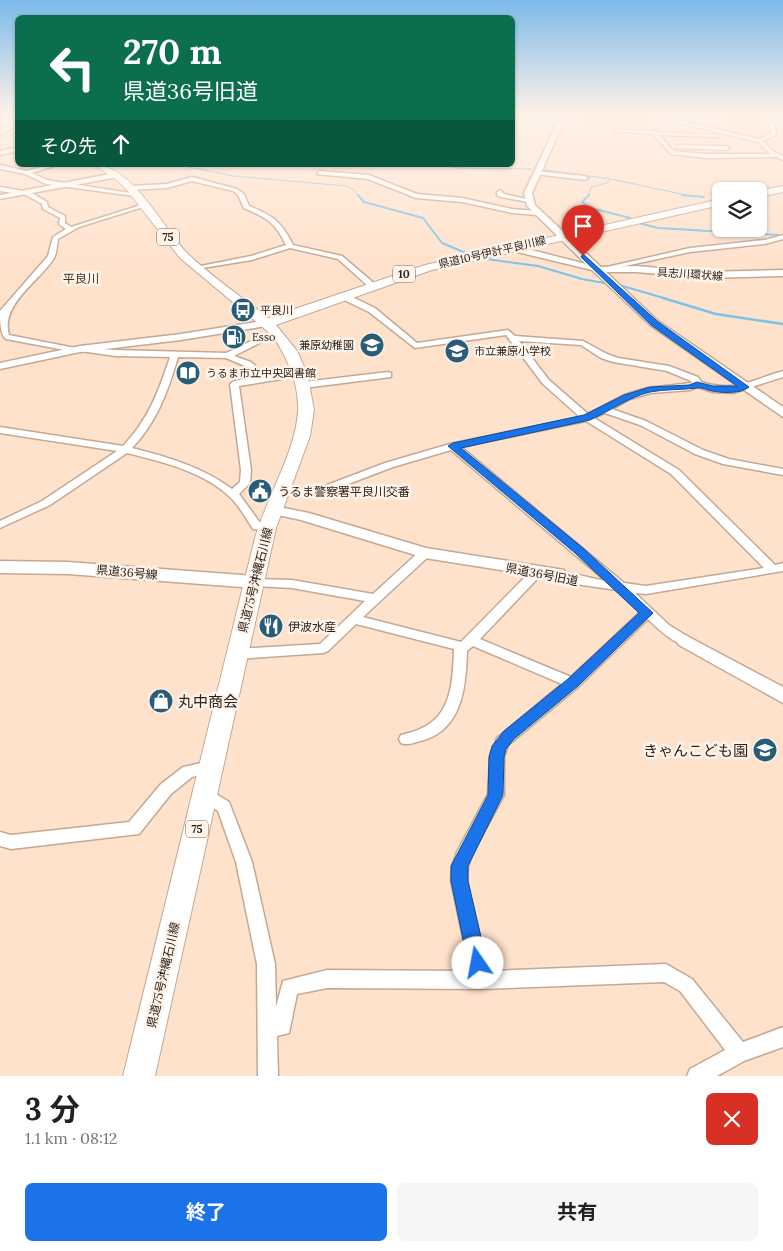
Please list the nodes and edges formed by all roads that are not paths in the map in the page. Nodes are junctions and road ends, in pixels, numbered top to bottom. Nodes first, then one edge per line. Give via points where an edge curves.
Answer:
1 (541, 165) edge
2 (0, 167) edge
3 (47, 167) edge
4 (102, 167) edge
5 (26, 173) junction
6 (319, 173) dead end
7 (537, 173) junction
8 (115, 175) junction
9 (585, 178) dead end
10 (72, 184) junction
11 (783, 188) edge
12 (0, 189) edge
13 (132, 191) junction
14 (500, 192) dead end
15 (767, 192) edge
16 (28, 193) junction
17 (0, 197) edge
18 (528, 200) junction
19 (712, 204) edge
20 (143, 206) junction
21 (537, 213) junction
22 (70, 229) junction
23 (562, 236) junction
24 (783, 236) edge
25 (290, 246) junction
26 (512, 248) junction
27 (611, 267) junction
28 (198, 268) junction
29 (597, 268) junction
30 (783, 273) edge
31 (372, 285) junction
32 (343, 296) junction
33 (2, 311) edge
34 (273, 327) junction
35 (513, 338) junction
36 (76, 349) junction
37 (175, 354) junction
38 (228, 356) junction
39 (0, 366) edge
40 (783, 374) edge
41 (388, 375) dead end
42 (263, 378) junction
43 (302, 379) junction
44 (697, 384) junction
45 (745, 387) junction
46 (605, 410) junction
47 (783, 414) edge
48 (587, 418) junction
49 (0, 430) edge
50 (453, 446) junction
51 (125, 450) junction
52 (783, 472) edge
53 (281, 491) junction
54 (233, 494) junction
55 (274, 510) junction
56 (0, 525) edge
57 (267, 528) junction
58 (426, 553) junction
59 (0, 567) edge
60 (778, 569) edge
61 (534, 570) junction
62 (558, 574) joint
63 (254, 582) junction
64 (621, 587) junction
65 (375, 599) junction
66 (647, 613) junction
67 (356, 620) junction
68 (685, 641) joint
69 (466, 644) junction
70 (238, 654) junction
71 (573, 682) junction
72 (783, 696) edge
73 (406, 739) dead end
74 (210, 767) junction
75 (204, 799) junction
76 (0, 839) edge
77 (481, 980) junction
78 (268, 1027) junction
79 (783, 1037) edge
80 (739, 1053) junction
81 (139, 1076) edge
82 (268, 1076) edge
83 (697, 1076) edge

1 - 7 main road
2 - 5 street
3 - 5 street
4 - 8 main road, 県道75号沖縄石川線 / 75
5 - 10 street via 43,181
6 - 21 street via 369,177 416,196
7 - 9 street
7 - 18 main road
8 - 10 street
8 - 13 main road, 県道75号沖縄石川線 / 75
10 - 13 street
10 - 16 street
11 - 15 main road
12 - 16 street
13 - 20 main road, 県道75号沖縄石川線 / 75
13 - 25 street via 192,179 235,190 241,194 246,207 274,218
14 - 18 street via 503,196
16 - 17 street
16 - 22 street via 45,203 47,210 63,217 62,224
18 - 21 main road
19 - 23 main road, 県道10号伊計平良川線 / 10
20 - 22 street
20 - 28 main road, 県道75号沖縄石川線 / 75
21 - 23 main road
22 - 33 street via 53,240 51,257
23 - 26 main road, 県道10号伊計平良川線 / 10
23 - 29 main road
24 - 27 street via 765,242 683,252
25 - 28 street via 252,258
25 - 31 street via 340,257
26 - 29 main road, 具志川環状線
26 - 31 main road, 県道10号伊計平良川線 / 10 via 424,268
27 - 29 main road, 具志川環状線
27 - 30 main road, 具志川環状線 via 706,276
28 - 34 main road, 県道75号沖縄石川線 / 75
29 - 45 main road via 654,323
31 - 32 main road, 県道10号伊計平良川線 / 10
32 - 34 main road, 県道10号伊計平良川線 / 10
32 - 35 street via 372,310 414,346 508,332
33 - 36 street via 1,326 6,337
34 - 36 street
34 - 38 street
34 - 43 main road, 県道75号沖縄石川線 / 75 via 290,351
35 - 44 street via 583,343 604,356 669,369 695,379
35 - 48 street via 546,382
36 - 37 street
36 - 39 street
37 - 38 street
37 - 51 street via 160,403 136,440
38 - 42 street via 248,364
40 - 45 street
41 - 43 street
42 - 43 street
42 - 54 street via 234,384 246,470 245,483
43 - 53 main road, 県道75号沖縄石川線 / 75 via 306,410 302,436
44 - 45 street via 713,389
44 - 46 street via 650,390 627,397
45 - 47 main road
46 - 48 street
46 - 52 street via 643,423 699,452 727,462
48 - 50 street
48 - 60 street via 675,472
49 - 51 street
50 - 53 street via 389,465 323,490
50 - 64 street
51 - 54 street via 171,460
51 - 56 street via 46,502
53 - 55 main road, 県道75号沖縄石川線 / 75
54 - 57 street via 257,527
55 - 57 main road, 県道75号沖縄石川線 / 75
55 - 58 street, 県道36号旧道
57 - 63 main road, 県道75号沖縄石川線 / 75
58 - 61 street, 県道36号旧道
58 - 65 street
59 - 63 main road, 県道36号線 via 78,568
60 - 64 street, 県道36号旧道 via 646,590
61 - 62 street, 県道36号旧道
61 - 69 street via 534,575
62 - 64 street, 県道36号旧道
63 - 65 street via 292,584
63 - 70 main road, 県道75号沖縄石川線 / 75
64 - 66 street
65 - 67 street
66 - 68 street
66 - 71 street
67 - 69 street
67 - 70 street via 323,648
68 - 72 street
69 - 71 street
69 - 73 street via 460,682 446,719 423,736
70 - 74 main road, 県道75号沖縄石川線 / 75
71 - 77 street via 499,746 496,795 460,866 459,881
74 - 75 main road, 県道75号沖縄石川線 / 75
74 - 76 street via 188,771 166,789 132,829 11,842
75 - 78 street via 216,801 224,807 244,862 266,964
75 - 81 main road, 県道75号沖縄石川線 / 75
77 - 78 street via 327,979 288,987 282,1026
77 - 80 street via 666,974 686,985
78 - 82 street
79 - 80 street
80 - 83 street

